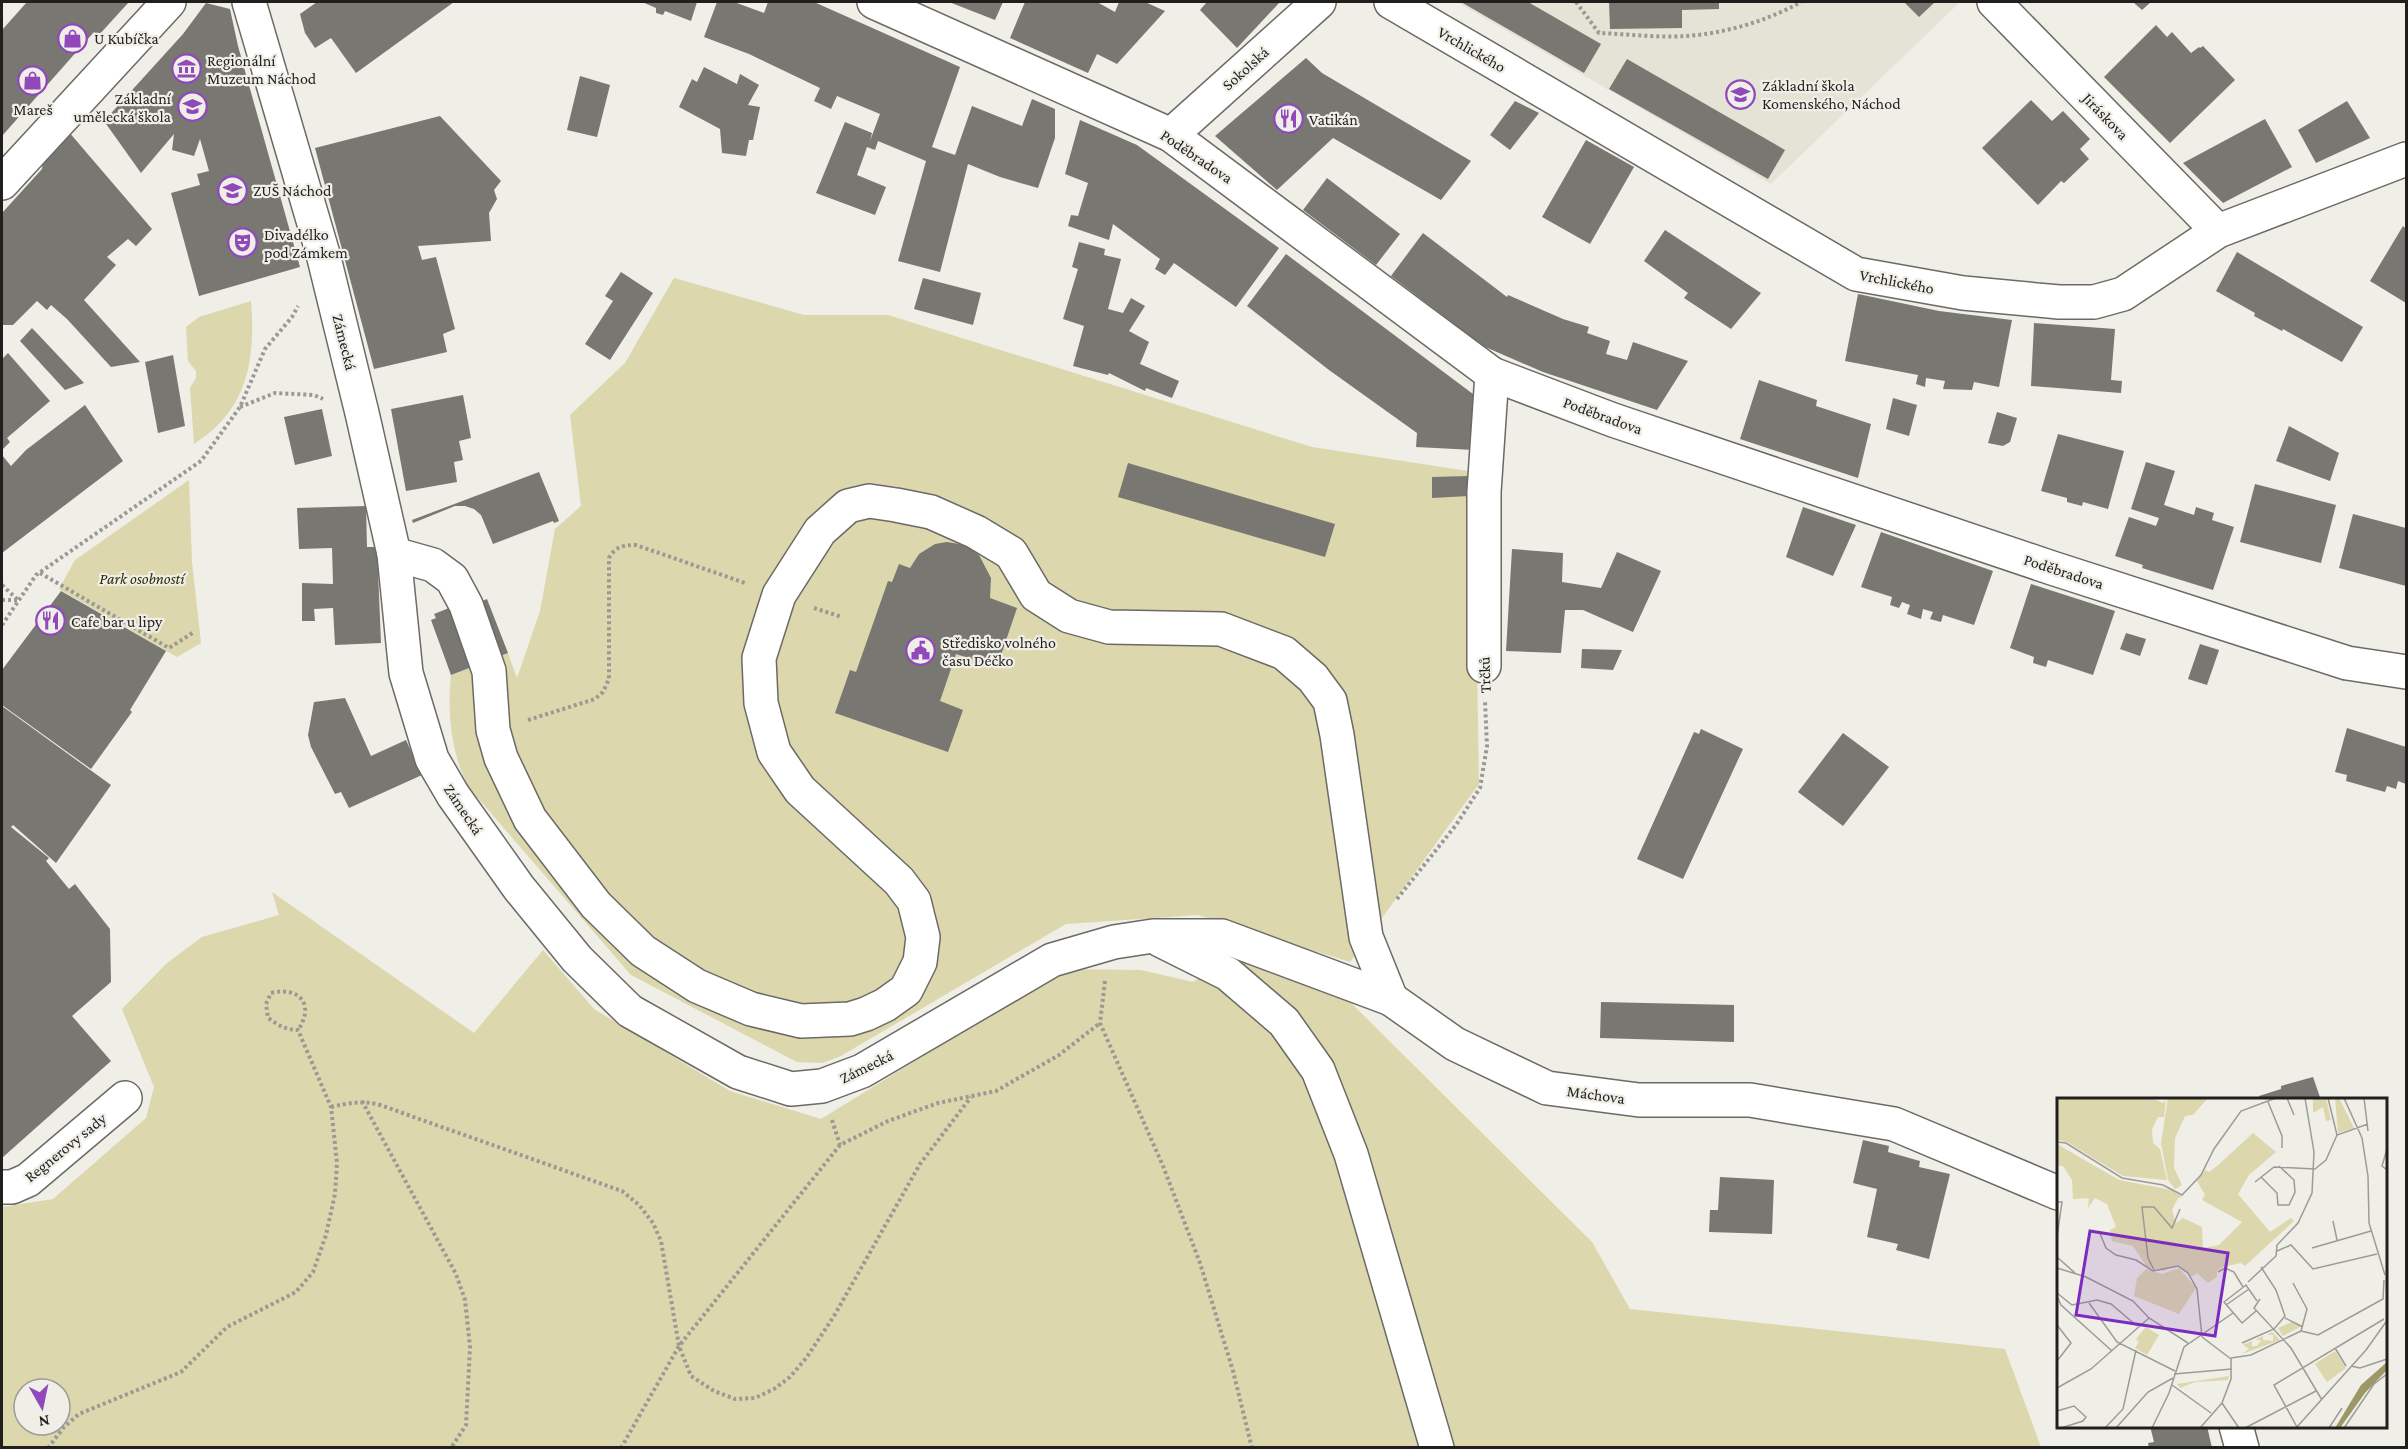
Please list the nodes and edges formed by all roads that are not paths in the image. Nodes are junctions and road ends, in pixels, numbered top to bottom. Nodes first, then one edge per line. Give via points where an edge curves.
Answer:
1 (169, 2) edge
2 (249, 2) edge
3 (874, 2) edge
4 (1319, 2) edge
5 (1391, 2) edge
6 (1994, 2) edge
7 (1171, 135) junction
8 (2406, 159) edge
9 (2, 183) edge
10 (2218, 231) junction
11 (1492, 374) junction
12 (394, 554) junction
13 (1484, 666) road end
14 (2406, 672) edge
15 (1153, 936) junction
16 (1391, 999) junction
17 (125, 1098) dead end
18 (2, 1187) edge
19 (2057, 1193) edge
20 (2237, 1428) edge
21 (1437, 1448) edge
22 (2242, 1448) edge

1 - 9 street
2 - 12 street, Zámecká via 323,254
3 - 7 street, Poděbradova
4 - 7 street, Sokolská
5 - 10 street, Vrchlického via 1856,274 1963,293 2094,302 2123,294
6 - 10 street, Jiráskova
7 - 11 street, Poděbradova
8 - 10 street, Vrchlického
11 - 13 street, Trčků via 1484,492
11 - 14 street, Poděbradova via 1613,420 2052,568 2347,663
12 - 15 street, Zámecká via 406,673 432,759 453,795 519,888 577,959 630,1011 738,1072 791,1089 822,1086 862,1071 1052,960 1114,942
12 - 16 street via 433,565 452,579 466,605 489,670 493,730 501,758 530,819 596,905 643,951 697,986 751,1009 801,1021 850,1019 885,1005 906,990 920,962 923,937 914,901 899,881 800,790 774,752 760,703 759,658 779,595 820,531 848,506 870,501 931,513 976,532 1011,554 1036,595 1069,616 1109,627 1221,629 1284,653 1314,678 1330,700 1366,937
15 - 16 street, Máchova via 1222,936
15 - 21 street via 1228,974 1284,1022 1318,1070 1351,1154
16 - 19 street, Máchova via 1455,1044 1547,1088 1639,1101 1749,1100 1894,1124
17 - 18 street, Regnerovy sady via 28,1180
20 - 22 street

